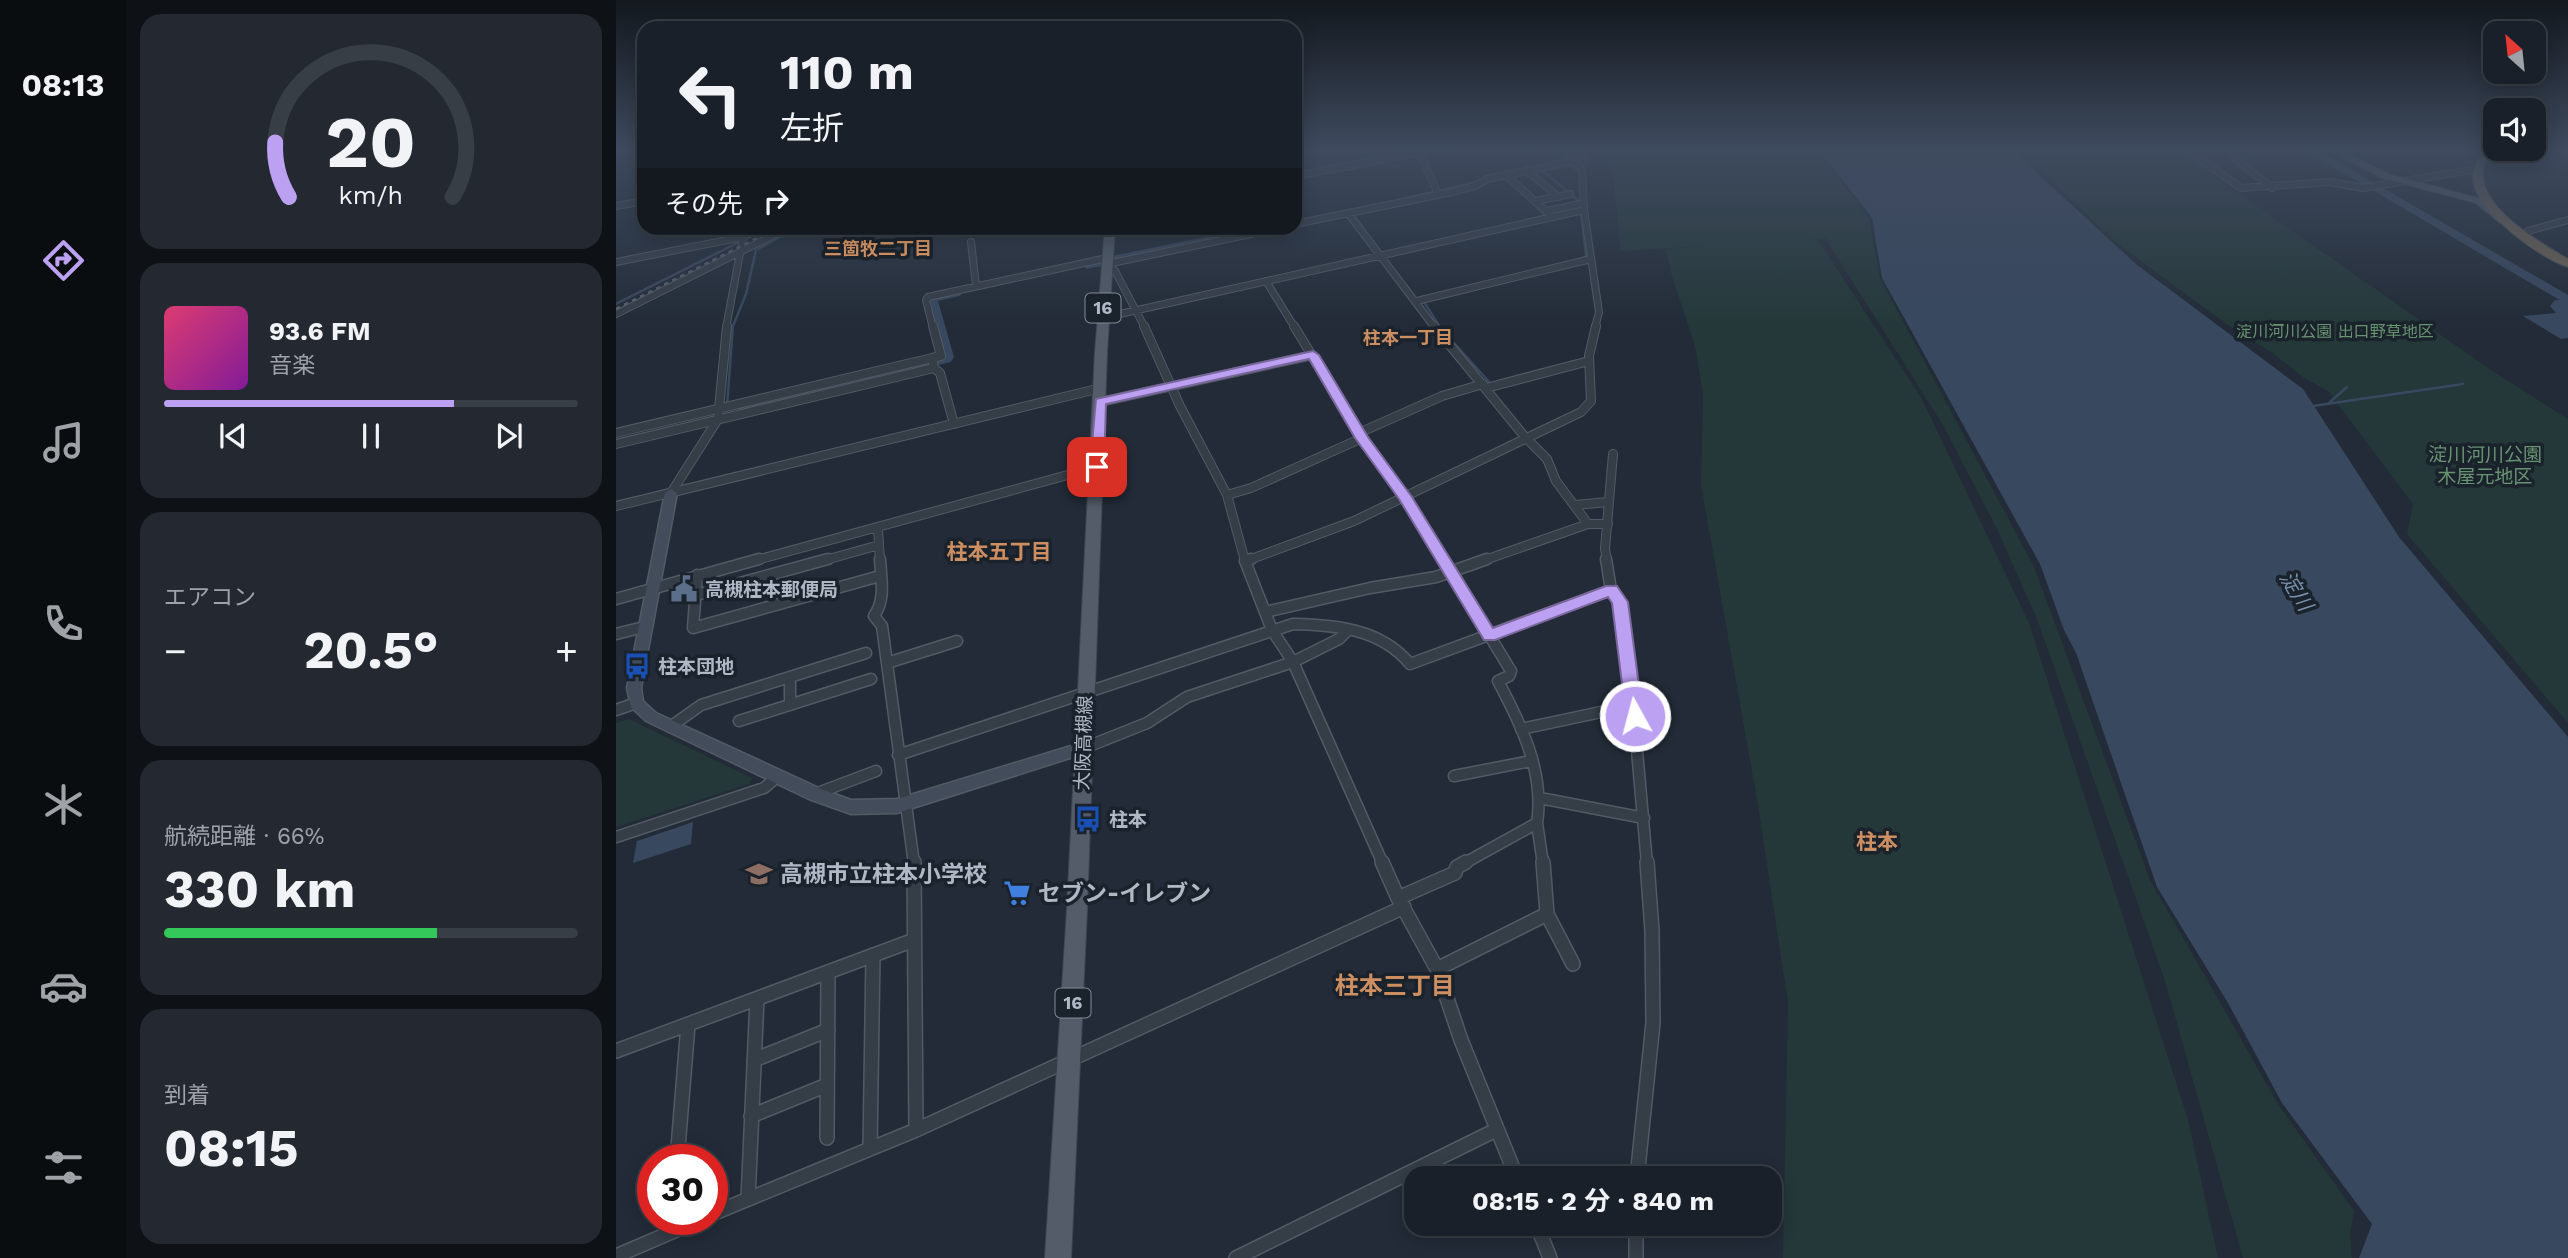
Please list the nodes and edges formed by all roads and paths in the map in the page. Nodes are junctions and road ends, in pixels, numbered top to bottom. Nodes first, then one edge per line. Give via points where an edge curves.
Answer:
1 (1378, 207) edge
2 (1542, 207) edge
3 (1582, 207) joint
4 (2486, 207) edge
5 (2494, 207) edge
6 (2503, 207) edge
7 (1348, 213) junction
8 (1550, 214) junction
9 (2567, 221) edge
10 (2505, 222) junction
11 (1302, 223) edge
12 (2528, 231) junction
13 (747, 235) edge
14 (774, 235) edge
15 (1109, 235) edge
16 (1114, 235) edge
17 (1237, 235) edge
18 (743, 237) junction
19 (971, 242) dead end
20 (742, 250) junction
21 (1381, 255) junction
22 (1107, 256) junction
23 (2568, 258) edge
24 (1591, 259) junction
25 (616, 262) edge
26 (2568, 264) edge
27 (1266, 281) junction
28 (976, 286) junction
29 (1417, 301) junction
30 (1137, 311) junction
31 (616, 314) edge
32 (1102, 318) junction
33 (1313, 355) junction
34 (932, 358) junction
35 (1589, 361) junction
36 (934, 368) junction
37 (1171, 385) junction
38 (1484, 386) junction
39 (1100, 395) junction
40 (720, 408) junction
41 (718, 419) junction
42 (954, 424) junction
43 (616, 433) edge
44 (1361, 436) junction
45 (1525, 437) junction
46 (616, 444) edge
47 (1613, 454) dead end
48 (1097, 467) junction
49 (671, 493) junction
50 (1227, 495) junction
51 (1405, 497) junction
52 (1608, 502) junction
53 (1575, 505) junction
54 (616, 506) edge
55 (1588, 524) junction
56 (1608, 524) junction
57 (878, 529) junction
58 (879, 545) junction
59 (1245, 561) junction
60 (1451, 572) junction
61 (697, 575) junction
62 (880, 576) junction
63 (653, 588) junction
64 (1612, 590) junction
65 (695, 595) junction
66 (616, 599) edge
67 (1265, 612) junction
68 (644, 627) junction
69 (1272, 630) junction
70 (1347, 631) junction
71 (616, 635) edge
72 (1490, 636) junction
73 (957, 641) dead end
74 (866, 653) dead end
75 (1293, 662) junction
76 (887, 663) junction
77 (790, 677) junction
78 (871, 679) dead end
79 (1085, 692) junction
80 (636, 703) junction
81 (790, 705) junction
82 (1620, 708) dead end
83 (616, 710) edge
84 (739, 721) dead end
85 (670, 727) junction
86 (1521, 729) junction
87 (1084, 748) junction
88 (898, 755) junction
89 (1531, 761) junction
90 (876, 771) dead end
91 (1454, 776) dead end
92 (777, 777) junction
93 (815, 794) junction
94 (1539, 798) junction
95 (905, 804) junction
96 (1644, 818) junction
97 (1536, 823) junction
98 (616, 837) edge
99 (1401, 903) junction
100 (1547, 914) junction
101 (914, 940) junction
102 (873, 955) junction
103 (1573, 964) dead end
104 (1437, 968) junction
105 (828, 972) junction
106 (757, 999) junction
107 (688, 1025) junction
108 (828, 1030) junction
109 (616, 1051) edge
110 (754, 1060) junction
111 (1071, 1060) junction
112 (827, 1085) junction
113 (751, 1116) junction
114 (916, 1130) junction
115 (1496, 1130) junction
116 (827, 1138) dead end
117 (678, 1144) edge
118 (870, 1149) junction
119 (1512, 1166) edge
120 (1638, 1166) edge
121 (748, 1199) junction
122 (728, 1207) edge
123 (654, 1235) edge
124 (1541, 1236) edge
125 (1636, 1236) edge
126 (616, 1256) edge
127 (1058, 1258) edge
128 (1236, 1258) edge
129 (1550, 1258) edge
130 (1636, 1258) edge

1 - 7 street
2 - 8 street
3 - 8 street
3 - 24 street
4 - 10 main road
5 - 10 highway
6 - 12 highway
7 - 11 street
7 - 21 street
8 - 21 street
9 - 12 street
10 - 26 highway
12 - 23 highway
13 - 18 street
14 - 20 street
15 - 22 main road, 大阪高槻線 / 16
16 - 22 street
17 - 22 street
18 - 20 street
18 - 25 street
19 - 28 street
20 - 31 street
20 - 40 street via 726,329
21 - 27 street
21 - 29 street
22 - 28 street
22 - 30 street
22 - 32 main road, 大阪高槻線 / 16
24 - 29 street
24 - 35 street via 1599,312
27 - 30 street
27 - 33 street
28 - 34 street via 926,300 941,356
29 - 38 street
30 - 32 street
30 - 37 street
32 - 39 main road, 大阪高槻線 / 16
33 - 37 street
33 - 44 street
34 - 36 street
34 - 40 street
35 - 38 street
35 - 45 street via 1591,401 1581,412
36 - 41 street
36 - 42 street via 940,373
37 - 39 street
37 - 50 street
38 - 44 street via 1442,396
38 - 45 street
39 - 42 street
39 - 48 main road, 大阪高槻線 / 16
40 - 41 street
40 - 43 street
41 - 46 street
41 - 49 street
42 - 49 street
44 - 50 street
44 - 51 street
45 - 51 street
45 - 53 street via 1547,458 1556,481
47 - 52 street
48 - 57 street
48 - 79 main road, 大阪高槻線 / 16
49 - 54 street
49 - 63 street
50 - 59 street
51 - 59 street
51 - 60 street
52 - 53 street
52 - 56 street
53 - 55 street
55 - 56 street
55 - 60 street
56 - 64 street via 1605,549
57 - 58 street
57 - 61 street
58 - 62 street
58 - 65 street
59 - 67 street
60 - 67 street
60 - 72 street
61 - 63 street
61 - 65 street
62 - 65 street via 693,628
62 - 76 street via 881,603 874,615 882,626
63 - 66 street
63 - 68 street
64 - 72 street
64 - 96 street via 1620,602
67 - 69 street
68 - 71 street
68 - 80 street via 634,688
69 - 70 street via 1312,624
69 - 75 street
69 - 79 street
70 - 72 street via 1393,645 1410,664
70 - 75 street
72 - 86 street via 1511,671 1498,681
73 - 76 street
74 - 77 street
75 - 87 street via 1188,697 1147,723
75 - 99 street
76 - 88 street
77 - 81 street
77 - 85 street via 701,705
78 - 81 street
79 - 87 main road, 大阪高槻線 / 16
79 - 88 street
80 - 83 street
80 - 85 street
81 - 84 street
82 - 86 street
85 - 92 street
86 - 89 street
87 - 95 street
87 - 111 main road, 大阪高槻線 / 16
88 - 95 street
89 - 91 street
89 - 94 street
90 - 93 street
92 - 93 street
92 - 98 street via 764,788
93 - 95 street via 863,808
94 - 96 street
94 - 97 street
95 - 101 street via 914,860
96 - 120 street via 1653,1023
97 - 99 street
97 - 100 street via 1548,890
99 - 104 street
99 - 111 street
100 - 103 street
100 - 104 street
101 - 102 street
101 - 114 street
102 - 105 street
102 - 118 street
104 - 115 street
105 - 106 street
105 - 108 street
106 - 107 street
106 - 110 street
107 - 109 street
107 - 117 street
108 - 110 street
108 - 112 street
110 - 113 street
111 - 114 street
111 - 127 main road, 大阪高槻線 / 16
112 - 113 street
112 - 116 street
113 - 121 street
114 - 118 street
115 - 119 street
115 - 128 street
118 - 121 street
121 - 122 street
123 - 126 street
124 - 129 street
125 - 130 street

